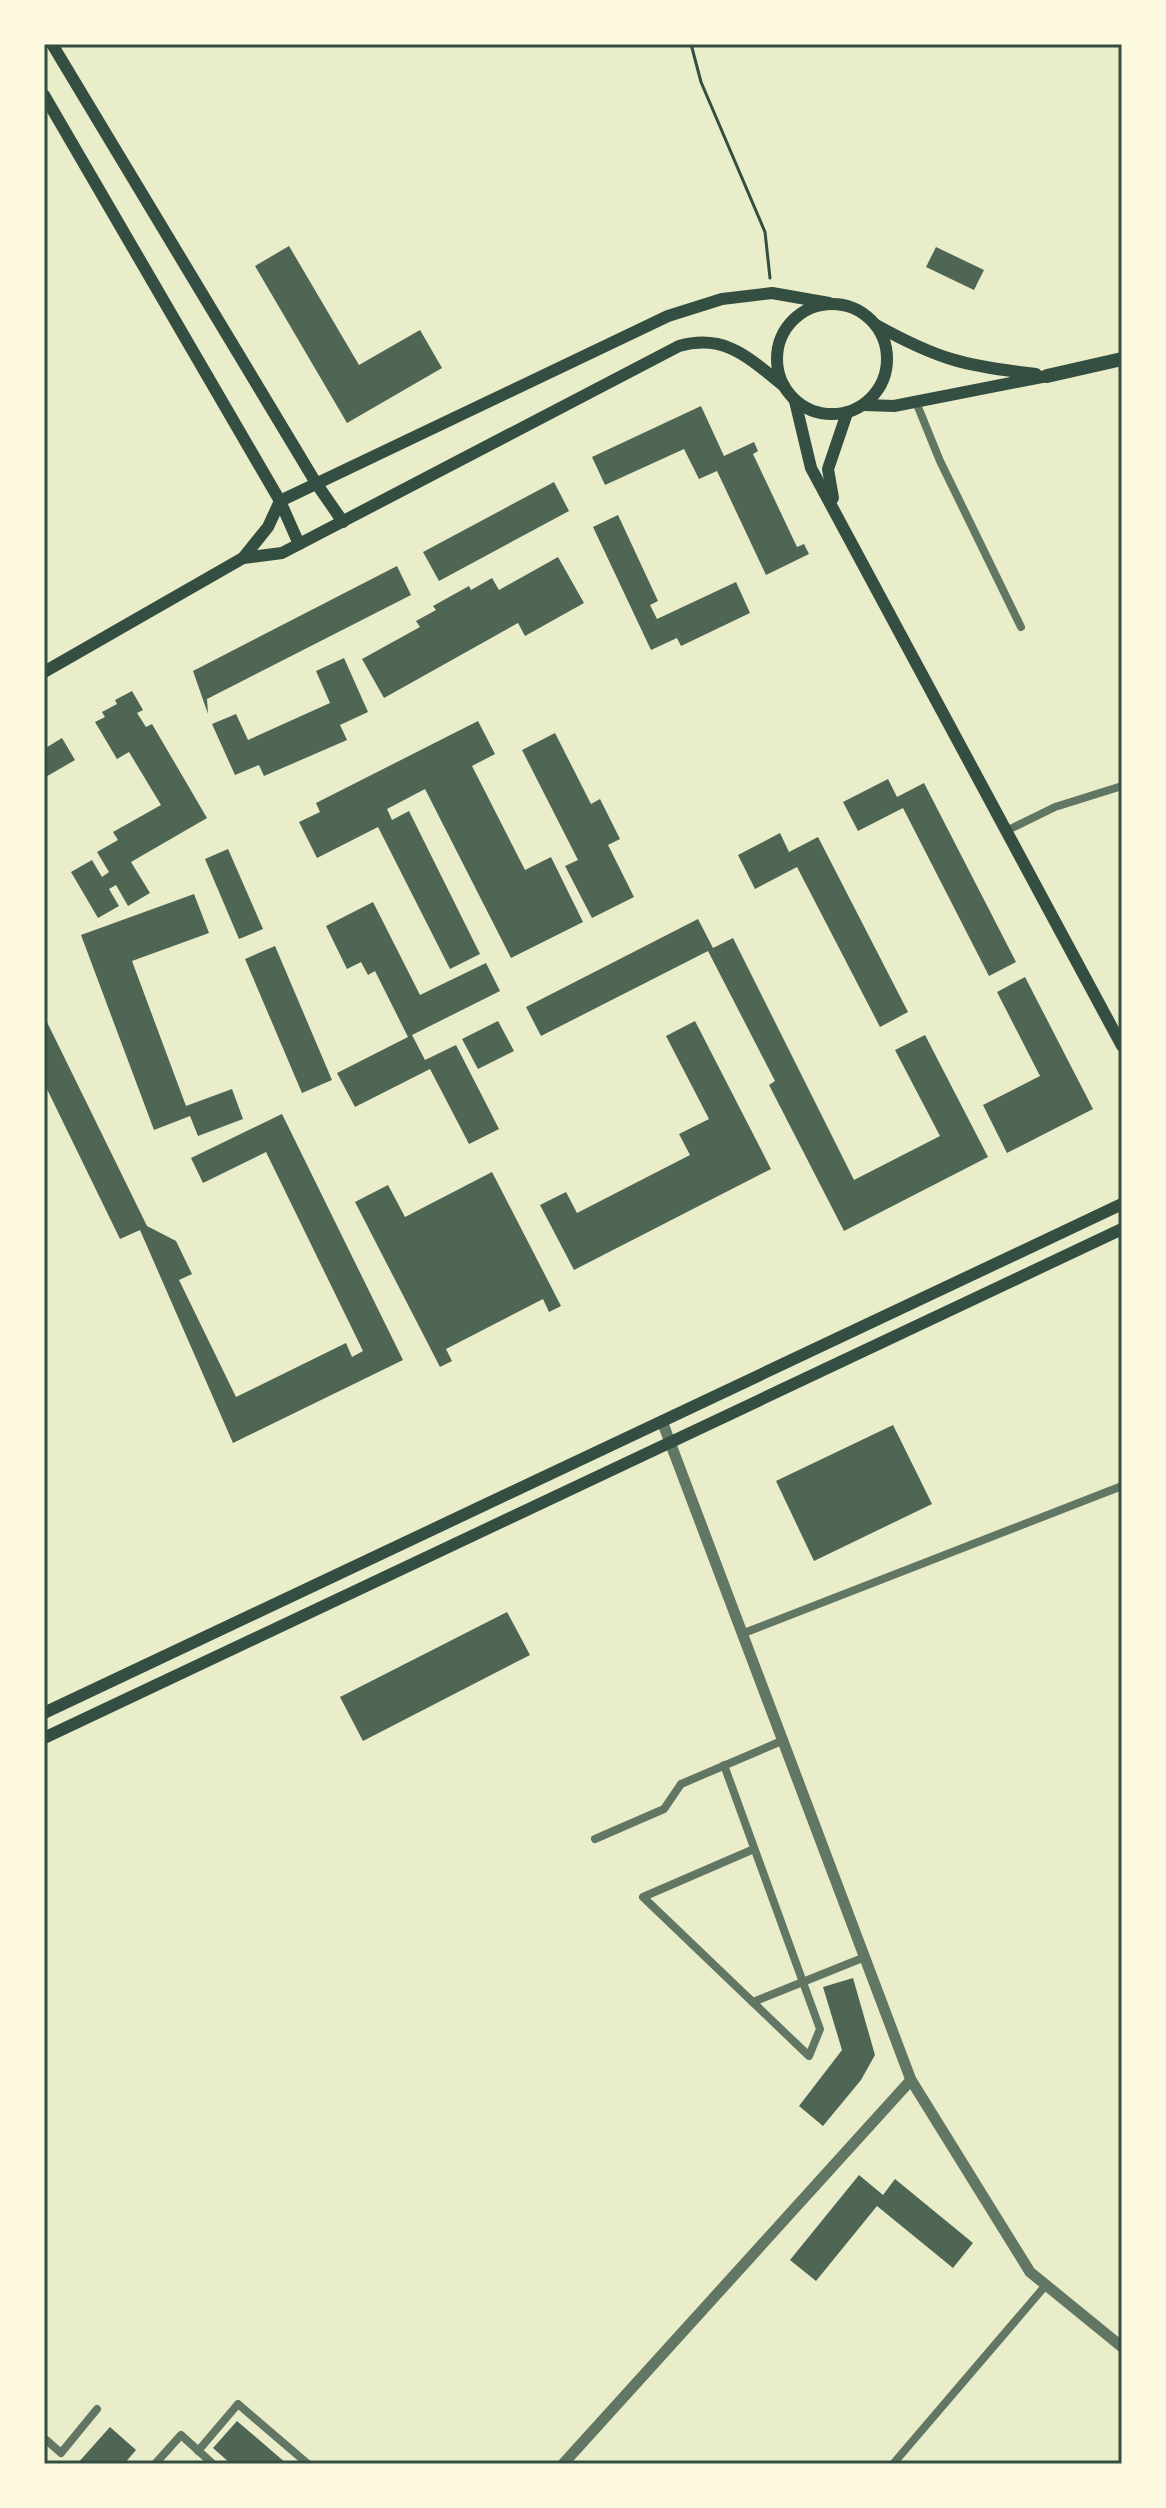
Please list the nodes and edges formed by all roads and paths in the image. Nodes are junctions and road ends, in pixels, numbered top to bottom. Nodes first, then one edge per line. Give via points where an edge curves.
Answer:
1 (52, 44) edge
2 (691, 44) edge
3 (44, 95) edge
4 (772, 293) junction
5 (829, 303) junction
6 (875, 324) junction
7 (1122, 359) edge
8 (1047, 376) junction
9 (784, 386) junction
10 (795, 401) junction
11 (916, 402) junction
12 (864, 405) junction
13 (847, 413) junction
14 (316, 483) junction
15 (280, 501) junction
16 (834, 506) junction
17 (343, 522) junction
18 (299, 544) junction
19 (243, 558) junction
20 (1021, 627) dead end
21 (44, 672) edge
22 (1122, 786) edge
23 (1006, 831) junction
24 (1122, 1046) edge
25 (1122, 1204) edge
26 (1122, 1229) edge
27 (662, 1421) junction
28 (671, 1443) junction
29 (1122, 1486) edge
30 (744, 1633) junction
31 (44, 1713) edge
32 (44, 1738) edge
33 (784, 1740) junction
34 (724, 1765) junction
35 (595, 1839) dead end
36 (754, 1849) junction
37 (865, 1957) junction
38 (802, 1982) junction
39 (753, 2002) junction
40 (911, 2080) junction
41 (1046, 2285) junction
42 (1122, 2347) edge
43 (97, 2409) dead end
44 (44, 2438) edge
45 (198, 2451) junction
46 (155, 2464) edge
47 (213, 2464) edge
48 (308, 2464) edge
49 (563, 2464) edge
50 (893, 2464) edge

1 - 14 main road
2 - 4 path via 701,82 765,232
3 - 15 main road
4 - 5 main road
4 - 14 main road via 722,299 668,316
5 - 6 main road via 862,313
5 - 9 main road via 810,308 783,333 777,369
6 - 8 main road via 927,353 966,366
6 - 12 main road via 886,342 885,376
7 - 8 main road
8 - 11 main road
9 - 10 main road
9 - 17 main road via 728,346 709,340 679,346
10 - 13 main road via 811,411
10 - 16 main road via 811,468
11 - 12 main road
11 - 20 street
12 - 13 main road
13 - 16 main road via 828,469
14 - 15 main road
14 - 17 main road
15 - 18 main road
15 - 19 main road via 268,527
16 - 23 main road
17 - 18 main road
18 - 19 main road via 282,553
19 - 21 main road
22 - 23 street via 1055,807
23 - 24 main road
25 - 27 main road
26 - 28 main road
27 - 28 street
27 - 31 main road
28 - 30 street
28 - 32 main road
29 - 30 street
30 - 33 street
33 - 34 street
33 - 37 street
34 - 35 street via 681,1784 664,1809
34 - 36 street
36 - 38 street
36 - 39 street via 643,1897
37 - 38 street
37 - 40 street
38 - 39 street
38 - 39 street via 820,2029 809,2056
40 - 41 street via 1030,2272
40 - 49 street
41 - 42 street
41 - 50 street
43 - 44 street via 61,2453
45 - 46 street via 181,2435
45 - 47 street
45 - 48 street via 238,2404

